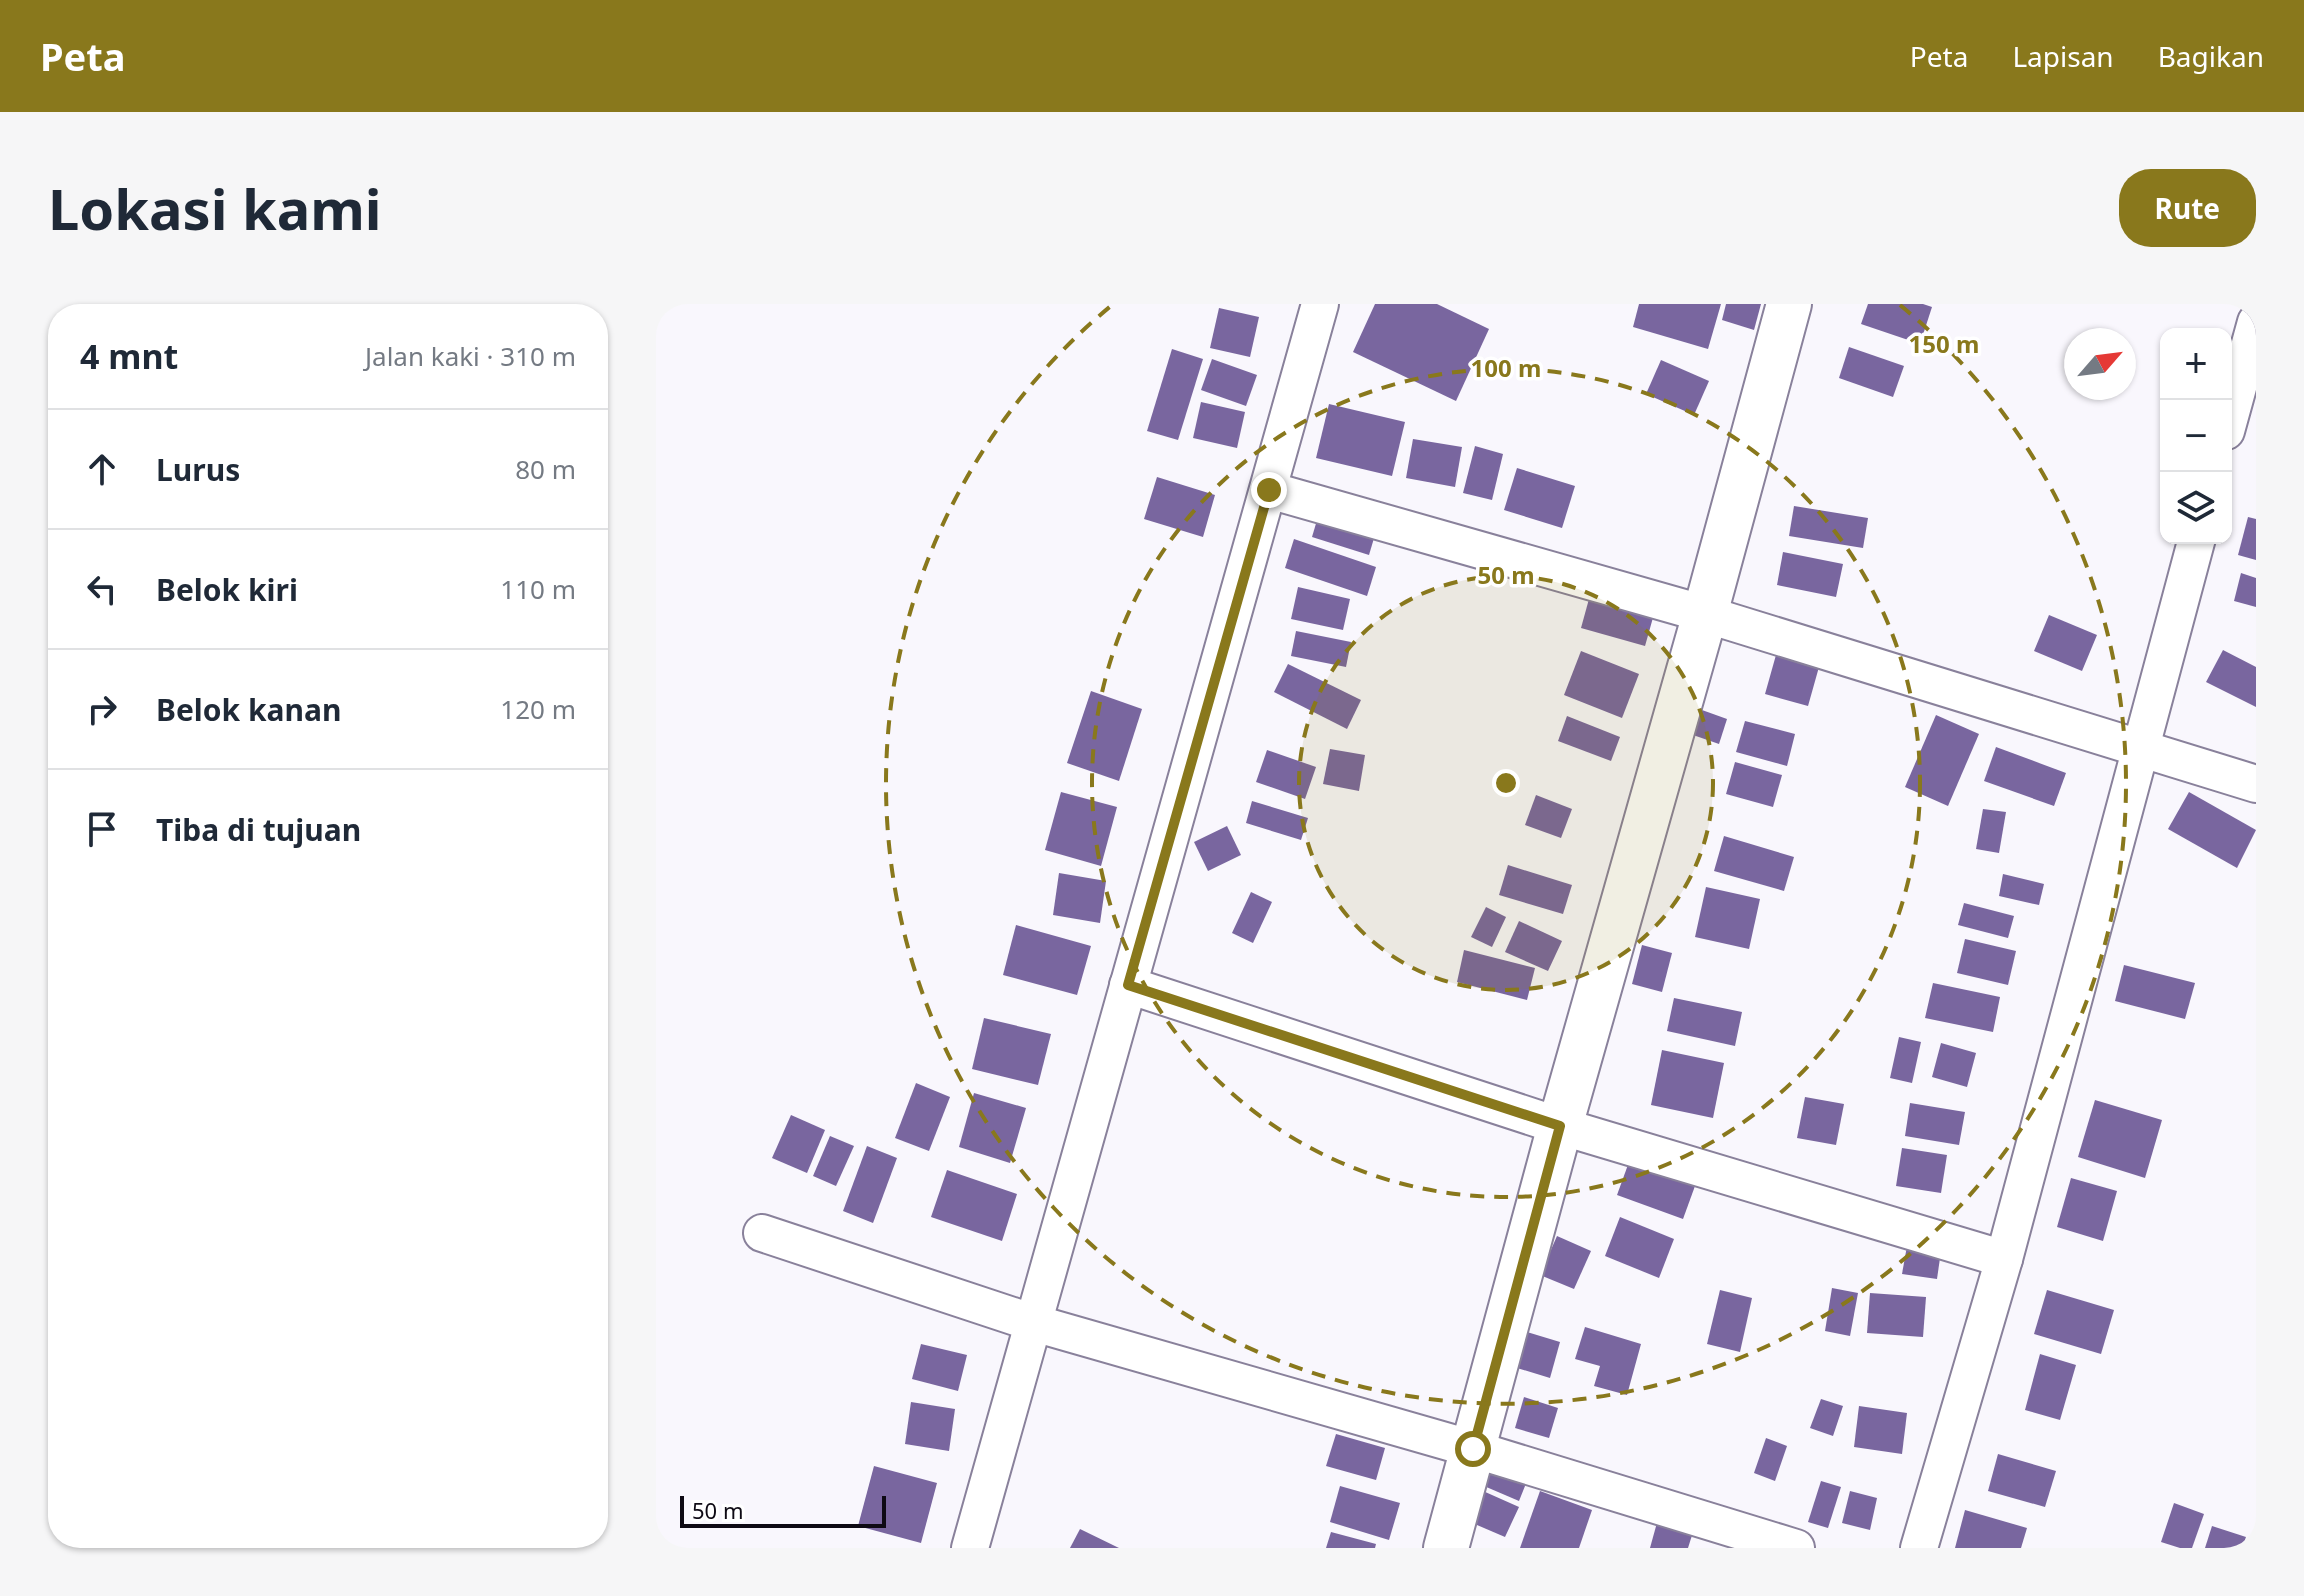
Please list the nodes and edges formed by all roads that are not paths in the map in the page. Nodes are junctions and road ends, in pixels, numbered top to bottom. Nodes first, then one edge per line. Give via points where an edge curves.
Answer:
1 (1320, 304) edge
2 (1789, 304) edge
3 (2256, 322) edge
4 (2232, 409) edge
5 (1269, 490) junction
6 (2195, 544) edge
7 (1705, 614) junction
8 (2140, 750) junction
9 (2256, 784) edge
10 (1128, 985) junction
11 (1560, 1126) junction
12 (762, 1233) dead end
13 (2004, 1259) junction
14 (1034, 1323) junction
15 (1473, 1449) junction
16 (970, 1548) edge
17 (1446, 1548) edge
18 (1796, 1548) edge
19 (1919, 1548) edge

1 - 5 street
2 - 7 main road
3 - 4 street
5 - 7 street
5 - 10 street
6 - 8 street
7 - 8 street
7 - 11 main road
8 - 9 street
8 - 13 street
10 - 11 street
10 - 14 street
11 - 13 street
11 - 15 main road
12 - 14 street
13 - 19 street
14 - 15 street
14 - 16 street
15 - 17 main road
15 - 18 street

